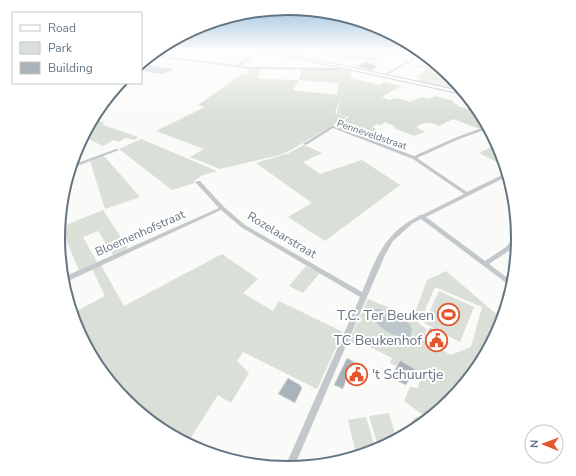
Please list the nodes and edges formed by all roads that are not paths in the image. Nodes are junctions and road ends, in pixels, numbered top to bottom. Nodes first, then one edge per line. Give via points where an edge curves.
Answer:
1 (364, 72) edge
2 (389, 72) edge
3 (382, 76) junction
4 (457, 92) edge
5 (482, 129) edge
6 (305, 144) dead end
7 (117, 150) dead end
8 (414, 158) junction
9 (77, 165) edge
10 (502, 177) edge
11 (198, 182) dead end
12 (467, 194) junction
13 (222, 208) junction
14 (421, 216) junction
15 (511, 245) edge
16 (485, 264) junction
17 (68, 278) edge
18 (507, 281) edge
19 (364, 296) junction
20 (292, 461) edge

1 - 3 main road
2 - 3 street
3 - 4 main road
5 - 8 street
6 - 8 street, Penneveldstraat via 333,128
7 - 9 street
8 - 12 street
10 - 12 street
11 - 13 street, Rozelaarstraat
12 - 14 street
13 - 17 street, Bloemenhofstraat
13 - 19 street, Rozelaarstraat via 243,226
14 - 16 street
14 - 19 street via 391,240 382,254
15 - 16 street
16 - 18 street
19 - 20 street

